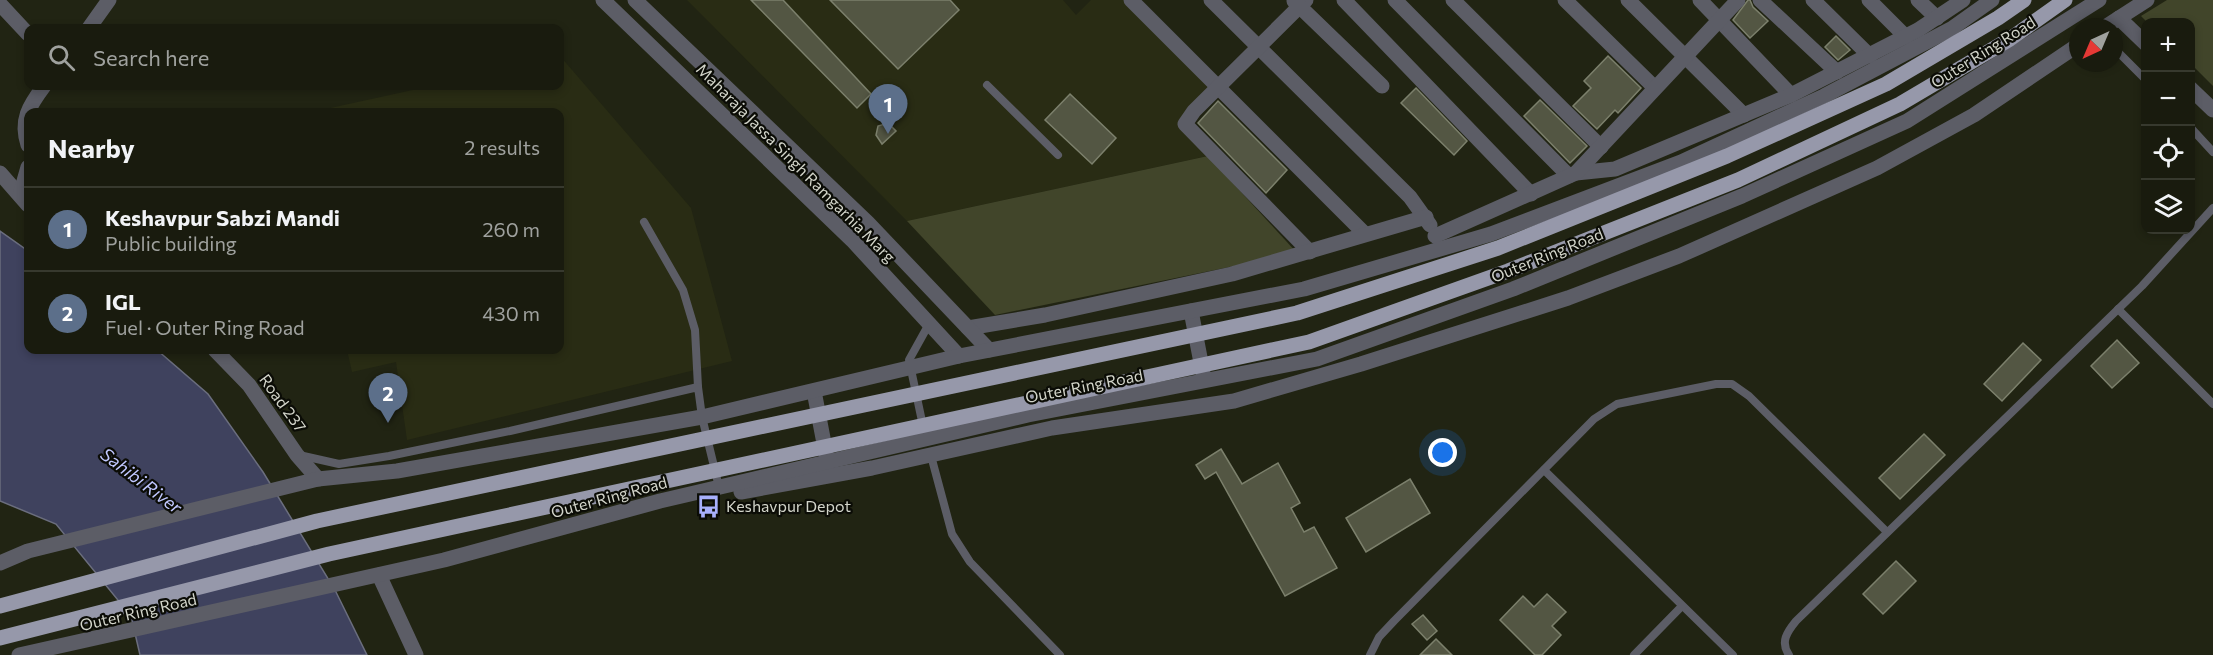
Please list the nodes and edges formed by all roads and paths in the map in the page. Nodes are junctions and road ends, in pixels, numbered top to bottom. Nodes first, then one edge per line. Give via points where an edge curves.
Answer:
1 (3, 0) edge
2 (109, 0) edge
3 (603, 0) edge
4 (635, 0) edge
5 (1131, 0) edge
6 (1211, 0) edge
7 (1344, 0) edge
8 (1395, 0) edge
9 (1453, 0) edge
10 (1564, 0) edge
11 (1628, 0) edge
12 (1700, 0) edge
13 (1738, 0) edge
14 (1760, 0) edge
15 (1813, 0) edge
16 (1869, 0) edge
17 (1918, 0) edge
18 (1963, 0) edge
19 (1992, 0) edge
20 (2024, 0) edge
21 (2065, 0) edge
22 (2099, 0) edge
23 (2147, 0) edge
24 (1300, 2) edge
25 (0, 4) edge
26 (1936, 18) junction
27 (2119, 18) edge
28 (1719, 19) junction
29 (2123, 22) edge
30 (92, 24) edge
31 (24, 30) edge
32 (1906, 37) junction
33 (2141, 40) edge
34 (1258, 47) junction
35 (2069, 51) edge
36 (1684, 55) junction
37 (1870, 56) junction
38 (2123, 57) edge
39 (1838, 72) junction
40 (2141, 76) edge
41 (987, 85) dead end
42 (1382, 86) dead end
43 (1219, 87) junction
44 (1654, 87) junction
45 (41, 90) edge
46 (2195, 93) edge
47 (1791, 95) junction
48 (29, 108) edge
49 (2213, 110) edge
50 (1744, 115) junction
51 (2195, 132) edge
52 (1601, 147) junction
53 (2213, 152) edge
54 (1058, 155) dead end
55 (0, 173) edge
56 (1572, 175) junction
57 (1532, 194) junction
58 (24, 200) edge
59 (2213, 208) edge
60 (1426, 217) junction
61 (644, 222) dead end
62 (868, 223) junction
63 (1365, 234) junction
64 (852, 240) junction
65 (1438, 243) junction
66 (1310, 252) junction
67 (2118, 309) junction
68 (1191, 311) junction
69 (929, 324) junction
70 (968, 328) junction
71 (989, 350) junction
72 (219, 354) edge
73 (959, 357) junction
74 (908, 368) junction
75 (1204, 381) junction
76 (698, 387) junction
77 (814, 391) junction
78 (2213, 404) edge
79 (702, 417) junction
80 (926, 439) junction
81 (297, 455) junction
82 (931, 455) junction
83 (827, 462) junction
84 (1544, 470) junction
85 (318, 479) junction
86 (719, 487) junction
87 (660, 501) junction
88 (1887, 532) junction
89 (0, 563) edge
90 (379, 575) junction
91 (0, 606) edge
92 (1682, 606) junction
93 (0, 638) edge
94 (19, 655) edge
95 (416, 655) edge
96 (1060, 655) edge
97 (1370, 655) edge
98 (1634, 655) edge
99 (1733, 655) edge
100 (1789, 655) edge

1 - 25 street
2 - 30 street
3 - 64 street, Maharaja Jassa Singh Ramgarhia Marg
4 - 62 street, Maharaja Jassa Singh Ramgarhia Marg
5 - 43 street
6 - 34 street
7 - 57 street
8 - 56 street
9 - 52 street
10 - 44 street
11 - 36 street
12 - 28 street
13 - 28 street
14 - 39 street
15 - 37 street
16 - 32 street
17 - 26 street
18 - 26 street
19 - 65 street via 1951,29 1824,96 1681,162 1491,234
20 - 91 main road, Outer Ring Road, bridge via 1886,84 1727,156 1498,248 1297,313 317,521
21 - 93 main road, Outer Ring Road, bridge via 2010,39 1900,104 1738,180 1508,271 1309,342 330,555
22 - 75 street, Outer Ring Road via 1907,121 1742,196 1514,289 1317,359
23 - 27 street
24 - 34 street
24 - 42 street
25 - 31 street
26 - 32 street
28 - 36 street
28 - 47 street
29 - 33 street
32 - 37 street
34 - 43 street
34 - 60 street
35 - 82 street via 1974,115 1877,168 1679,256 1568,298 1234,401 1052,428
36 - 44 street
36 - 50 street
37 - 39 street
38 - 40 lane
39 - 47 street
41 - 54 lane
43 - 63 street
43 - 66 street via 1185,124
44 - 52 street
45 - 48 street
46 - 49 street
47 - 50 street
50 - 56 street via 1615,169
51 - 53 lane
52 - 56 street
55 - 58 street
56 - 57 street
57 - 65 street
59 - 67 lane
60 - 63 street
60 - 65 street
61 - 76 lane via 683,290 695,330
62 - 64 street
62 - 70 street, Maharaja Jassa Singh Ramgarhia Marg
63 - 66 street
64 - 69 street, Maharaja Jassa Singh Ramgarhia Marg
65 - 68 street via 1304,290
66 - 70 street via 1232,274
67 - 78 lane
67 - 88 lane
68 - 71 street
68 - 75 street
69 - 73 street, Maharaja Jassa Singh Ramgarhia Marg
69 - 74 lane
70 - 71 street, Maharaja Jassa Singh Ramgarhia Marg
71 - 73 street
72 - 81 street, Road 237 via 249,385
73 - 74 street
74 - 77 street
74 - 80 lane
75 - 80 street, Outer Ring Road
76 - 79 lane
76 - 81 lane via 359,461 339,464
77 - 79 street
77 - 83 street
79 - 85 street via 397,471
79 - 86 lane
80 - 82 lane
80 - 83 street, Outer Ring Road
81 - 85 street, Road 237
82 - 87 street via 680,503
82 - 96 lane via 952,534 970,562
83 - 86 street, Outer Ring Road
84 - 88 lane via 1594,419 1617,404 1732,384 1749,396
84 - 92 lane
84 - 97 lane via 1394,621 1379,637
85 - 89 street via 28,551
86 - 87 street, Outer Ring Road
87 - 90 street, Outer Ring Road
88 - 100 lane via 1796,621 1784,640
90 - 94 street, Outer Ring Road
90 - 95 street
92 - 98 lane
92 - 99 lane

